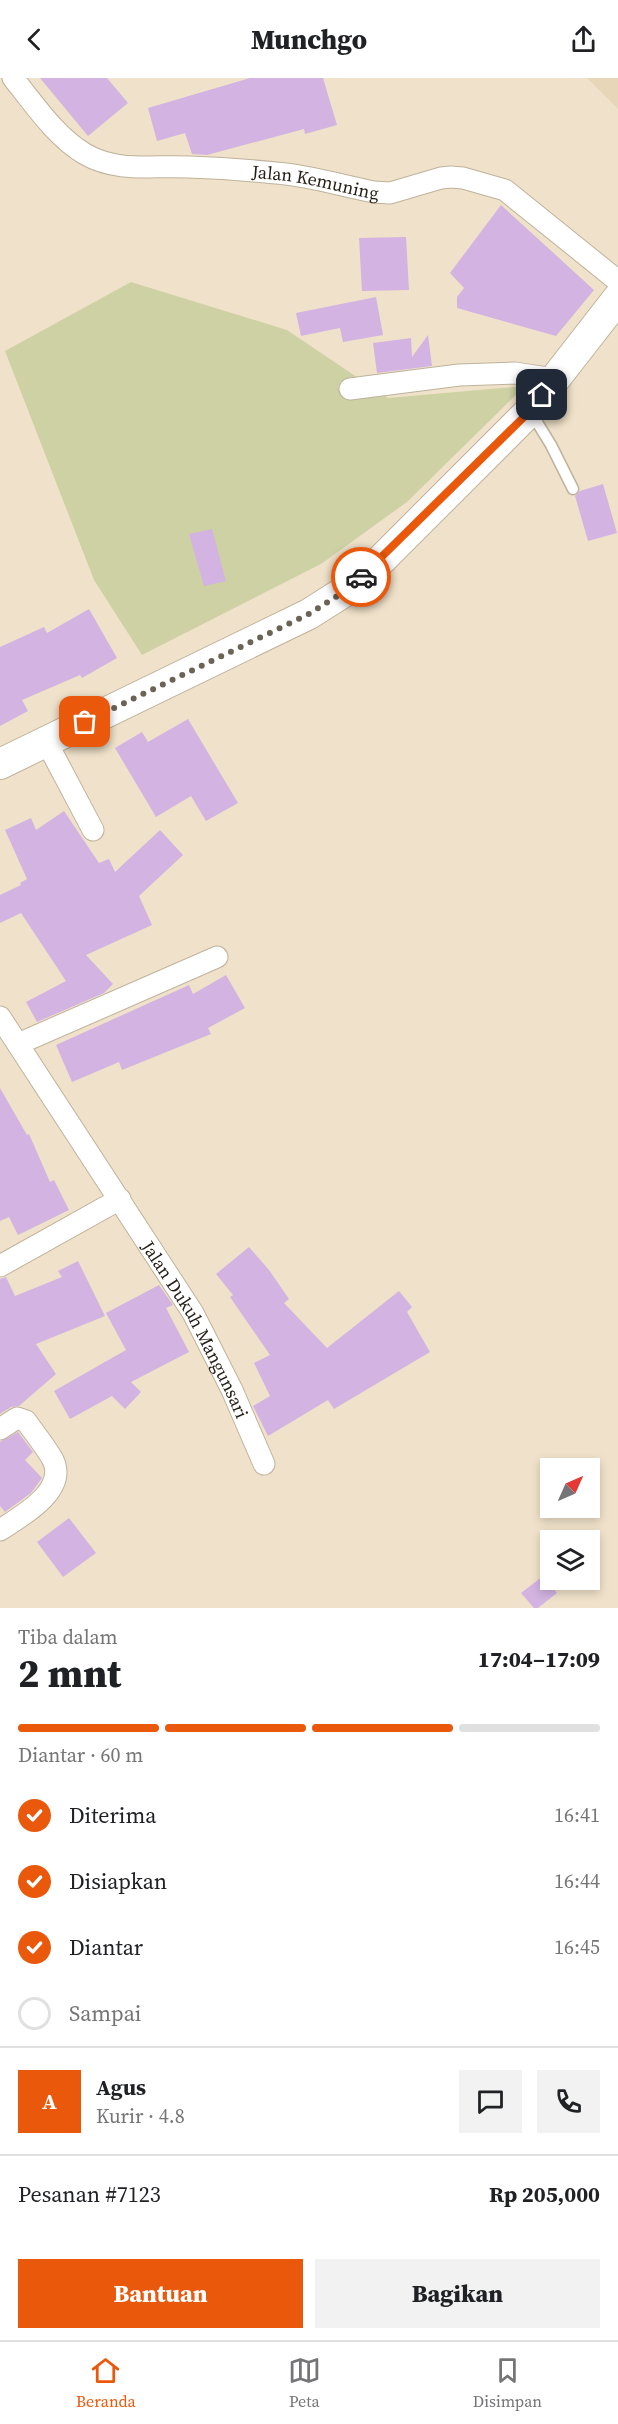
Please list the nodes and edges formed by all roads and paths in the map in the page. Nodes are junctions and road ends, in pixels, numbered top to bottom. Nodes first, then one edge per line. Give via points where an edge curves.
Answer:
1 (13, 78) edge
2 (618, 281) edge
3 (618, 298) edge
4 (554, 380) junction
5 (350, 390) dead end
6 (530, 411) junction
7 (573, 489) dead end
8 (46, 741) junction
9 (0, 764) edge
10 (93, 830) dead end
11 (217, 957) dead end
12 (0, 1017) edge
13 (18, 1044) junction
14 (120, 1199) junction
15 (0, 1266) edge
16 (0, 1429) edge
17 (264, 1464) dead end
18 (0, 1530) edge

1 - 2 street, Jalan Kemuning via 70,143 104,162 125,167 279,173 390,193 441,178 463,178 505,190
3 - 4 main road
4 - 5 street via 514,373 459,375
4 - 6 main road
6 - 7 lane
6 - 8 main road via 350,588 309,614
8 - 9 main road
8 - 10 street
11 - 13 street
12 - 13 street, Jalan Dukuh Mangunsari
13 - 14 street, Jalan Dukuh Mangunsari
14 - 15 street
14 - 17 street, Jalan Dukuh Mangunsari via 193,1313
16 - 18 street via 17,1418 26,1421 54,1462 56,1475 38,1504

